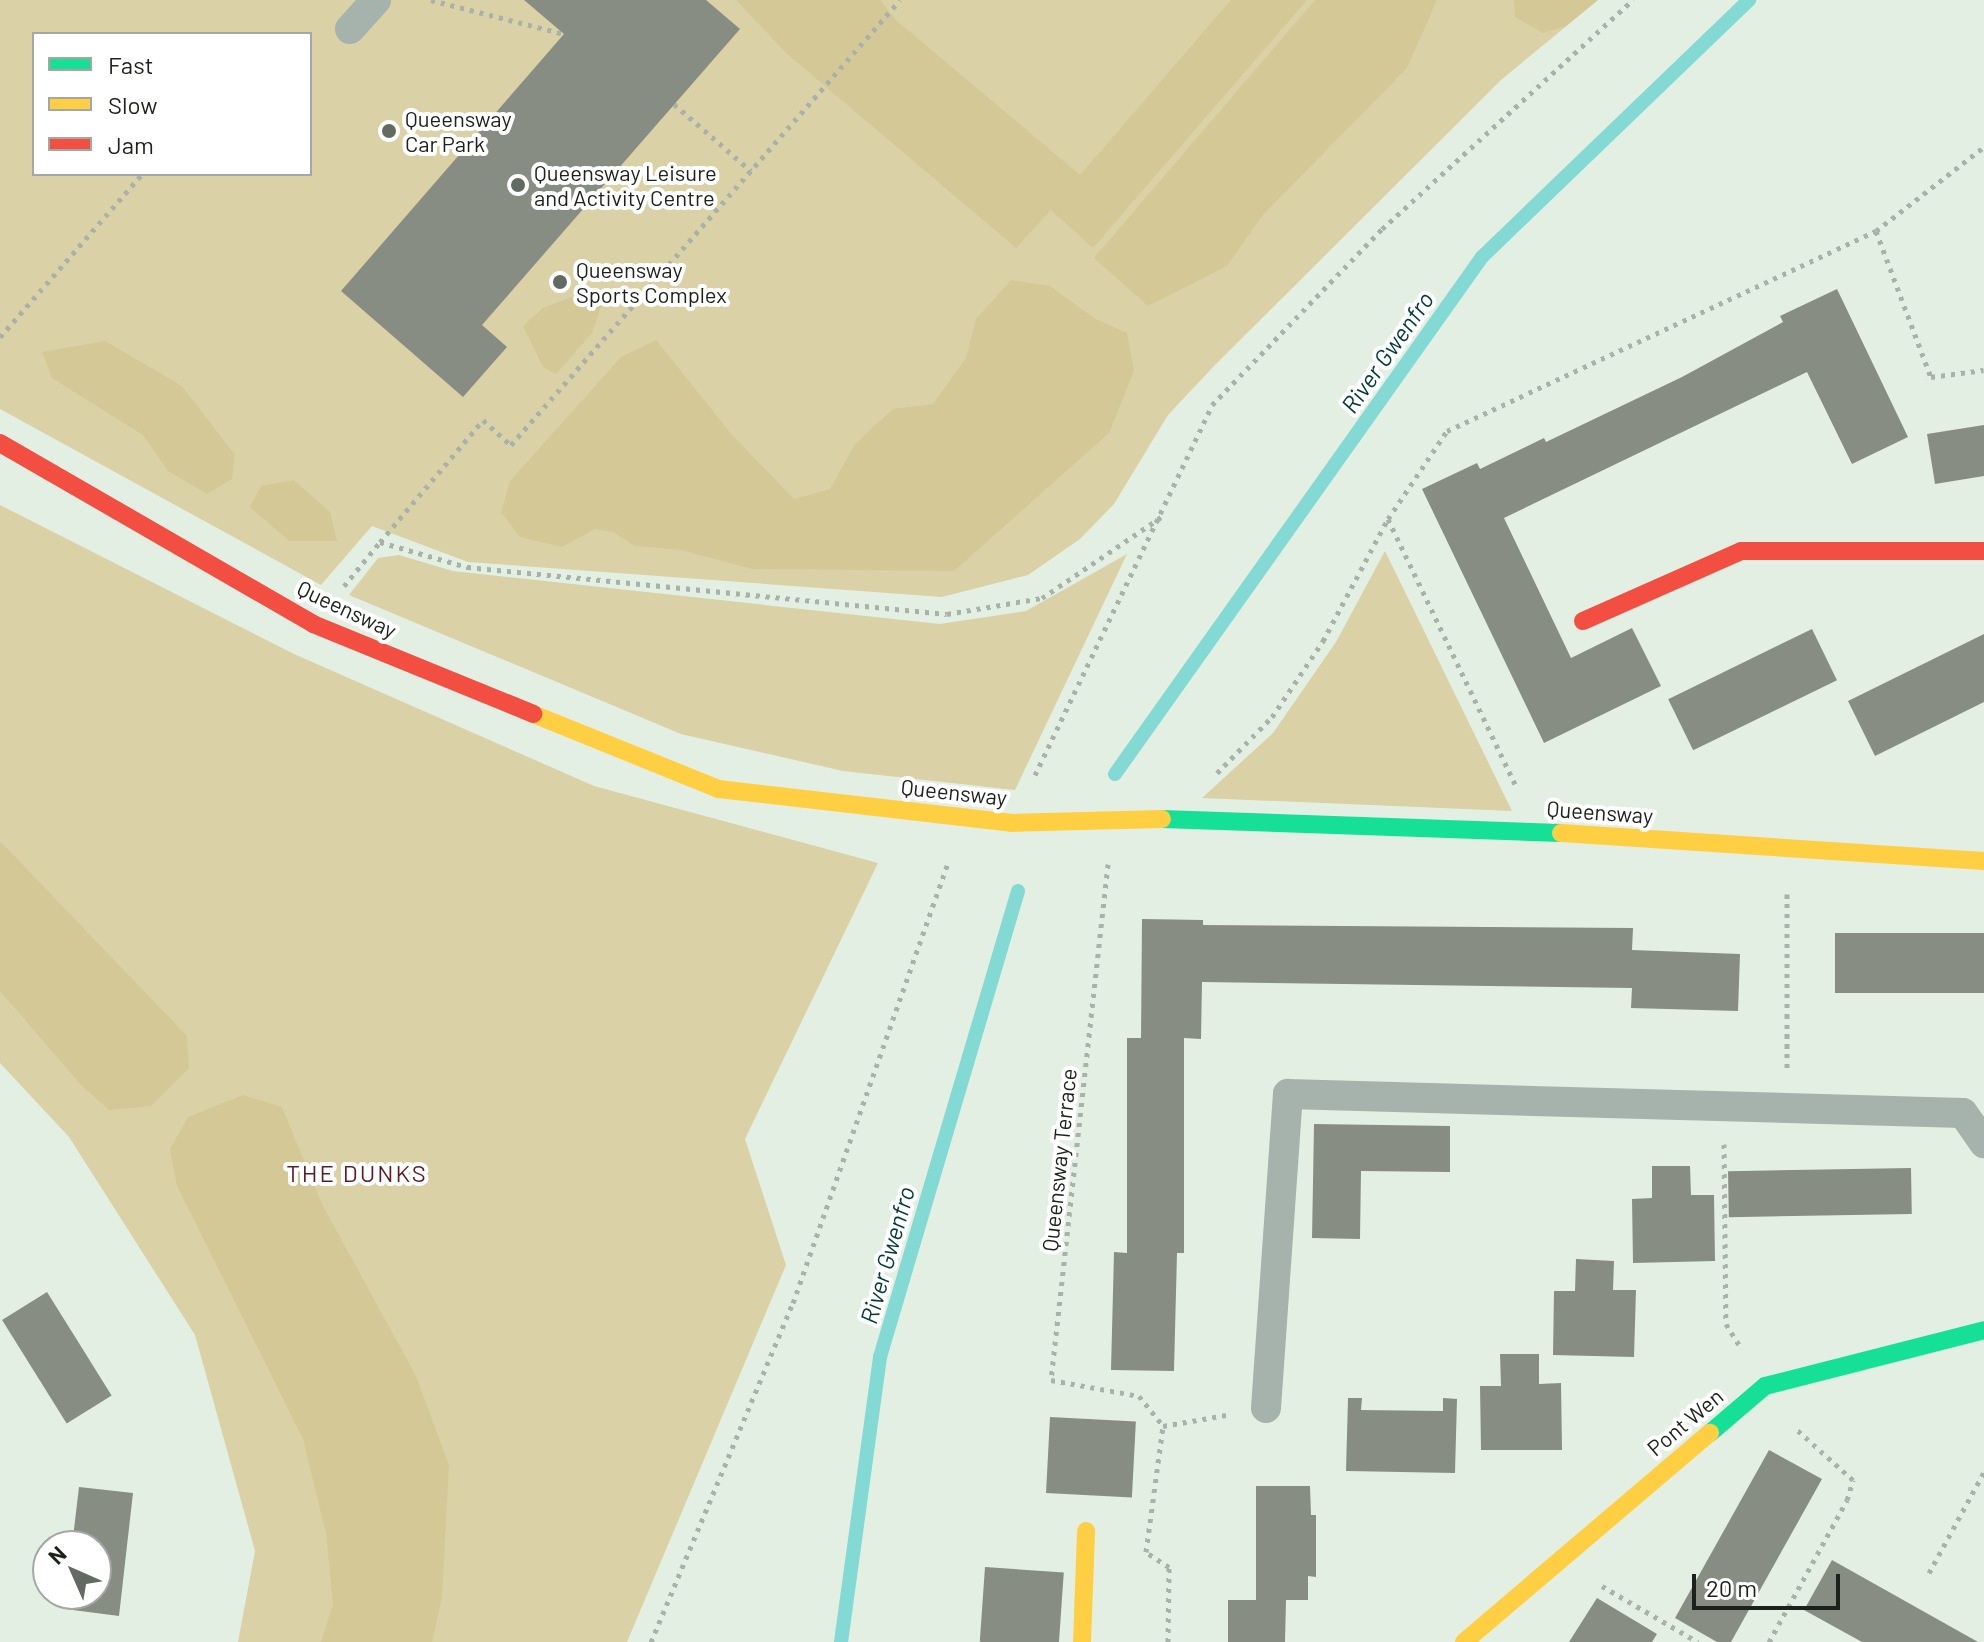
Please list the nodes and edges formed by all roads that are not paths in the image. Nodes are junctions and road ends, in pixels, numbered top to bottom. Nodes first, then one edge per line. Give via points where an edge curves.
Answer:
1 (376, 0) edge
2 (350, 29) dead end
3 (0, 443) edge
4 (1984, 551) edge
5 (1583, 621) dead end
6 (1984, 861) edge
7 (1984, 1143) edge
8 (1984, 1330) edge
9 (1266, 1408) road end
10 (1086, 1531) dead end
11 (1082, 1642) edge
12 (1464, 1642) edge

1 - 2 lane
3 - 6 street, Queensway via 313,624 719,789 1011,823 1113,817 1538,832
4 - 5 street via 1741,551
7 - 9 lane via 1963,1113 1288,1094
8 - 12 street, Pont Wen via 1765,1386
10 - 11 street

